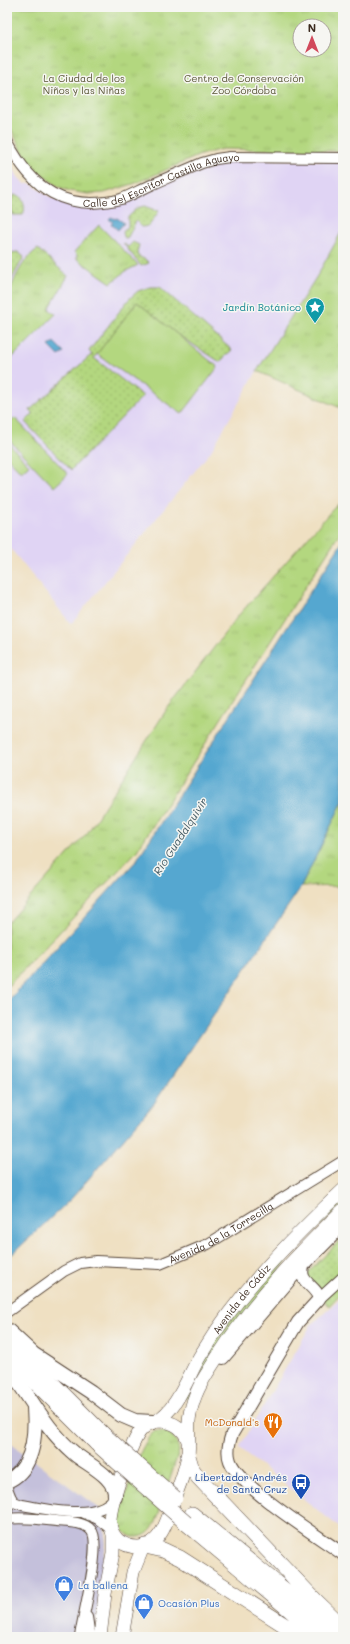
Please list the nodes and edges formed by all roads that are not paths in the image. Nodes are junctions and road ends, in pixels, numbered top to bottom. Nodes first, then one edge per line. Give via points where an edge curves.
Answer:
1 (7, 141) edge
2 (343, 158) edge
3 (343, 1161) edge
4 (343, 1190) edge
5 (343, 1210) edge
6 (343, 1225) edge
7 (304, 1264) junction
8 (341, 1279) edge
9 (278, 1293) junction
10 (314, 1295) junction
11 (7, 1312) edge
12 (8, 1339) edge
13 (7, 1366) edge
14 (195, 1396) junction
15 (34, 1407) junction
16 (154, 1422) junction
17 (188, 1452) junction
18 (7, 1481) edge
19 (7, 1488) edge
20 (11, 1498) junction
21 (115, 1498) junction
22 (22, 1506) junction
23 (78, 1512) junction
24 (7, 1513) edge
25 (189, 1518) junction
26 (112, 1531) junction
27 (144, 1546) junction
28 (343, 1554) edge
29 (87, 1601) junction
30 (343, 1626) edge
31 (80, 1637) edge
32 (90, 1637) edge
33 (100, 1637) edge
34 (122, 1637) edge
35 (303, 1637) edge
36 (322, 1637) edge
37 (342, 1637) edge

1 - 2 street, Calle del Escritor Castilla Aguayo via 17,160 39,185 55,195 77,202 99,203 122,198 216,159
3 - 11 street, Avenida de la Torrecilla via 208,1244 160,1264 96,1261 80,1263 64,1271
4 - 16 main road, Avenida de Cádiz via 280,1252 250,1286 200,1356 172,1407
5 - 14 main road, Avenida de Cádiz via 294,1258 261,1296 214,1362
6 - 7 main road, Avenida de Cádiz
7 - 9 main road, Avenida de Cádiz
7 - 10 main road via 303,1276
8 - 10 street
9 - 10 main road via 293,1285 302,1287
9 - 14 main road, Avenida de Cádiz
10 - 28 main road via 232,1434 229,1442 230,1461 247,1483 269,1502
12 - 16 highway via 91,1392 121,1415 135,1421
12 - 25 highway, bridge via 100,1439
13 - 15 highway
14 - 17 main road, Avenida de Cádiz via 189,1423
15 - 18 highway via 35,1436 30,1455 19,1473
15 - 21 highway via 74,1453 110,1482
16 - 17 main road via 169,1422 180,1428 186,1436
16 - 21 main road, Avenida de Cádiz via 142,1429 137,1436
17 - 27 main road, Avenida de Cádiz via 165,1524 158,1538
17 - 30 highway via 192,1469 198,1477
19 - 20 street
20 - 22 street
20 - 24 street
21 - 23 street via 101,1509
21 - 26 main road, Avenida de Cádiz via 110,1521
22 - 23 street
22 - 24 street
23 - 26 street via 98,1519
24 - 29 street via 25,1518 74,1523 89,1528 95,1543
25 - 36 highway
25 - 37 highway
26 - 27 main road via 127,1546
26 - 33 main road via 113,1553
27 - 34 main road via 133,1572
27 - 35 highway via 163,1550 180,1558
29 - 31 street
29 - 32 street via 86,1619

